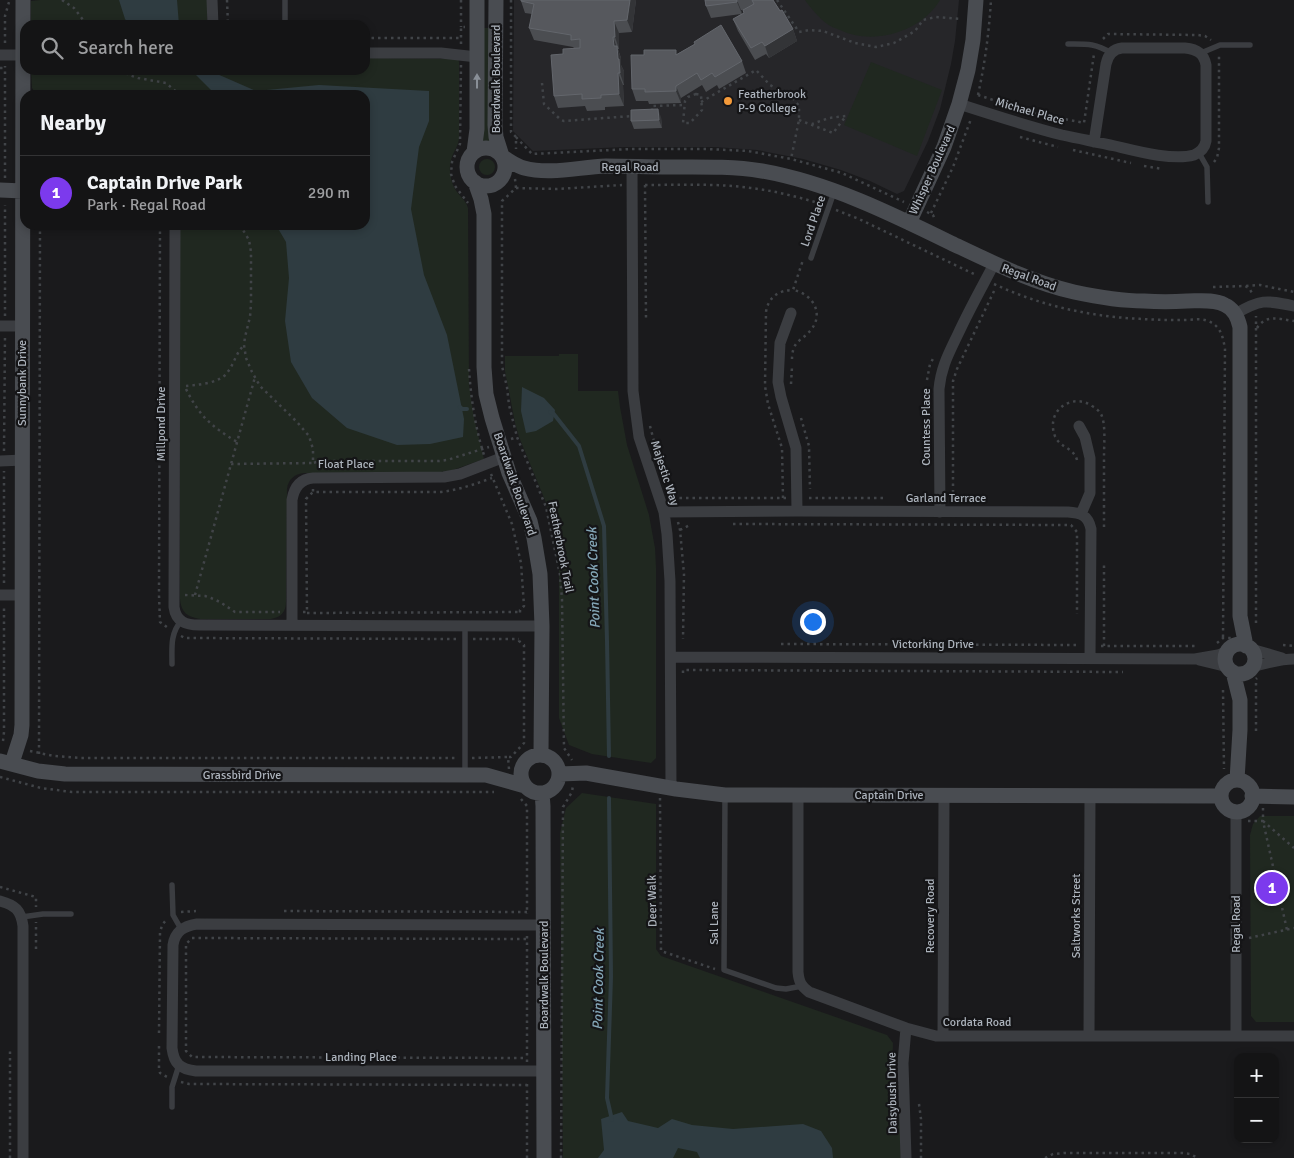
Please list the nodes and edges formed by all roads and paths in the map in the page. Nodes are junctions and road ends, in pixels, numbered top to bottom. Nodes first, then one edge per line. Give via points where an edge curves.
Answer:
1 (9, 0) edge
2 (23, 0) edge
3 (62, 0) edge
4 (212, 0) edge
5 (227, 0) edge
6 (286, 0) edge
7 (461, 0) edge
8 (477, 0) edge
9 (496, 0) edge
10 (511, 0) edge
11 (777, 0) edge
12 (976, 0) edge
13 (23, 20) edge
14 (83, 20) edge
15 (213, 20) edge
16 (228, 20) edge
17 (286, 20) edge
18 (461, 26) dead end
19 (960, 27) dead end
20 (370, 38) edge
21 (460, 38) dead end
22 (1068, 44) dead end
23 (1097, 45) junction
24 (1250, 45) dead end
25 (1216, 46) junction
26 (1111, 52) junction
27 (370, 53) edge
28 (477, 53) junction
29 (1201, 53) junction
30 (3, 55) edge
31 (20, 55) edge
32 (0, 68) edge
33 (5, 68) junction
34 (23, 75) edge
35 (129, 75) edge
36 (542, 83) dead end
37 (24, 90) edge
38 (174, 90) edge
39 (978, 95) dead end
40 (701, 102) junction
41 (959, 104) junction
42 (684, 105) junction
43 (651, 115) edge
44 (636, 116) edge
45 (799, 120) junction
46 (812, 124) junction
47 (1014, 135) dead end
48 (516, 137) junction
49 (1094, 142) junction
50 (1062, 148) dead end
51 (1070, 150) dead end
52 (474, 152) junction
53 (1199, 152) junction
54 (791, 159) junction
55 (1131, 163) dead end
56 (1140, 165) dead end
57 (1207, 166) junction
58 (632, 167) junction
59 (506, 169) junction
60 (1167, 169) dead end
61 (475, 182) junction
62 (645, 185) dead end
63 (834, 190) junction
64 (20, 191) edge
65 (2, 195) edge
66 (1208, 202) dead end
67 (828, 206) junction
68 (916, 208) junction
69 (484, 214) junction
70 (909, 223) junction
71 (943, 223) dead end
72 (23, 230) edge
73 (40, 230) edge
74 (160, 230) edge
75 (175, 230) edge
76 (243, 230) edge
77 (811, 258) dead end
78 (994, 264) junction
79 (986, 280) junction
80 (997, 286) junction
81 (1244, 286) junction
82 (1208, 287) dead end
83 (793, 290) dead end
84 (1294, 292) edge
85 (1255, 303) junction
86 (1294, 306) edge
87 (791, 313) dead end
88 (1235, 314) junction
89 (1294, 321) edge
90 (0, 326) edge
91 (22, 326) junction
92 (1256, 330) junction
93 (0, 339) edge
94 (5, 339) dead end
95 (244, 345) junction
96 (255, 377) junction
97 (159, 386) junction
98 (175, 386) junction
99 (792, 389) dead end
100 (800, 416) dead end
101 (1079, 426) dead end
102 (517, 437) junction
103 (236, 442) junction
104 (0, 448) edge
105 (4, 448) dead end
106 (502, 450) junction
107 (0, 460) edge
108 (22, 460) junction
109 (313, 463) junction
110 (231, 464) junction
111 (313, 492) dead end
112 (810, 498) dead end
113 (953, 499) dead end
114 (797, 511) junction
115 (664, 512) junction
116 (940, 512) junction
117 (1081, 514) junction
118 (693, 524) dead end
119 (732, 524) dead end
120 (680, 530) dead end
121 (0, 582) edge
122 (4, 582) dead end
123 (0, 595) edge
124 (22, 595) junction
125 (159, 595) junction
126 (174, 595) junction
127 (196, 595) junction
128 (292, 612) junction
129 (1078, 617) dead end
130 (180, 621) junction
131 (292, 625) junction
132 (466, 625) junction
133 (542, 626) junction
134 (1256, 628) dead end
135 (174, 632) junction
136 (466, 639) junction
137 (519, 639) dead end
138 (782, 644) dead end
139 (1091, 645) junction
140 (1198, 646) dead end
141 (1236, 646) junction
142 (671, 657) junction
143 (1090, 658) junction
144 (1195, 658) junction
145 (1290, 659) edge
146 (172, 664) dead end
147 (1241, 671) junction
148 (1129, 672) dead end
149 (683, 680) dead end
150 (1256, 731) dead end
151 (0, 740) edge
152 (18, 747) junction
153 (39, 754) junction
154 (541, 754) junction
155 (508, 757) dead end
156 (465, 758) junction
157 (6, 762) edge
158 (523, 765) junction
159 (567, 773) junction
160 (466, 775) junction
161 (486, 775) junction
162 (1238, 775) junction
163 (0, 777) edge
164 (525, 786) junction
165 (665, 786) junction
166 (500, 792) dead end
167 (542, 793) junction
168 (725, 795) junction
169 (798, 795) junction
170 (944, 796) junction
171 (1090, 796) junction
172 (1221, 796) junction
173 (1257, 796) junction
174 (1294, 796) edge
175 (1236, 816) junction
176 (1263, 821) junction
177 (1294, 848) edge
178 (172, 885) dead end
179 (0, 888) edge
180 (36, 897) dead end
181 (0, 901) edge
182 (198, 911) dead end
183 (281, 911) dead end
184 (527, 912) dead end
185 (71, 914) dead end
186 (173, 916) junction
187 (22, 917) junction
188 (545, 925) junction
189 (1294, 928) edge
190 (181, 929) junction
191 (1287, 930) junction
192 (1249, 938) dead end
193 (527, 939) dead end
194 (724, 970) junction
195 (802, 986) junction
196 (906, 1028) junction
197 (943, 1036) junction
198 (1089, 1036) junction
199 (1236, 1036) junction
200 (1294, 1036) edge
201 (159, 1037) dead end
202 (159, 1046) dead end
203 (10, 1050) dead end
204 (527, 1058) dead end
205 (179, 1065) junction
206 (544, 1071) junction
207 (174, 1080) junction
208 (527, 1085) dead end
209 (918, 1104) dead end
210 (172, 1107) dead end
211 (10, 1158) edge
212 (23, 1158) edge
213 (544, 1158) edge
214 (561, 1158) edge
215 (906, 1158) edge
216 (921, 1158) edge
217 (1045, 1158) edge
218 (1198, 1158) edge

1 - 30 path
2 - 13 street, Sunnybank Drive
3 - 14 path
4 - 15 street
5 - 16 path
6 - 17 lane
7 - 18 path
8 - 28 street, Boardwalk Boulevard
9 - 59 street, Boardwalk Boulevard via 496,137
10 - 48 path via 511,132
11 - 19 path via 799,32 823,31 876,47 894,43 915,31 923,20 936,17 961,19
12 - 41 street, Whisper Boulevard via 973,40
20 - 21 path
22 - 23 lane
23 - 25 path via 1108,34 1198,35 1208,38
23 - 26 lane
23 - 39 path via 1084,123 1030,112
24 - 25 lane
25 - 29 lane
25 - 57 path via 1219,56 1219,148 1216,158
26 - 29 street via 1122,48 1175,48
26 - 49 street via 1106,64
27 - 28 street
52 -> 28 street, Boardwalk Boulevard
29 - 53 street via 1206,61 1206,133 1205,144
30 - 31 street
30 - 33 path
32 - 33 path
33 - 65 path
34 - 37 street, Sunnybank Drive
35 - 38 path via 166,83
36 - 44 path via 544,104 561,120
40 - 42 path via 701,95 696,94 688,97
40 - 42 path via 702,110 690,122 683,123
40 - 45 path via 756,70 770,85 794,99 800,108
41 - 49 street, Michael Place
41 - 68 street, Whisper Boulevard via 944,147
42 - 43 path via 652,106
45 - 46 path
45 - 54 path
46 - 46 path via 833,133 846,116 829,118
47 - 50 path
48 - 54 path via 532,154 706,149
48 - 59 path
49 - 53 street, Michael Place via 1162,155 1186,156
51 - 55 path
52 - 59 street via 486,148 498,151
52 - 61 street via 467,168
53 - 57 lane
54 - 68 path via 842,173
56 - 60 path
57 - 66 lane
58 - 59 street, Regal Road
58 - 63 street, Regal Road via 737,168 782,175
58 - 115 street, Majestic Way via 633,391 639,437
59 - 61 street via 493,185
59 - 69 street, Boardwalk Boulevard
59 - 102 path, Featherbrook Trail via 516,188 502,201 502,366
61 - 69 street, Boardwalk Boulevard
62 - 67 path via 755,188
63 - 67 lane, Lord Place
63 - 70 street, Regal Road
64 - 65 street
67 - 77 lane, Lord Place
67 - 79 path
68 - 70 street, Whisper Boulevard
68 - 71 path via 933,214
69 - 106 street, Boardwalk Boulevard via 486,394
70 - 78 street, Regal Road
72 - 91 street, Sunnybank Drive
73 - 153 path
74 - 97 path
75 - 98 street, Millpond Drive
76 - 95 path via 251,252 252,304
78 - 79 street, Countess Place
78 - 88 street, Regal Road via 1075,292 1140,301 1217,302 1228,306
79 - 80 path
79 - 116 street, Countess Place via 941,375
80 - 113 path via 953,381
80 - 141 path via 1072,310 1132,319 1202,320 1220,330 1225,349
81 - 82 path
81 - 84 path via 1260,285
81 - 85 path via 1251,291
83 - 99 path via 809,297 816,317 814,326 794,347
85 - 86 street via 1265,301
85 - 88 street
85 - 92 path
87 - 114 street via 780,343 778,382 796,448
88 - 141 street via 1240,327 1240,616
89 - 92 path via 1266,320
90 - 91 street
91 - 108 street, Sunnybank Drive
92 - 134 path
93 - 94 path
95 - 96 path
95 - 103 path via 226,375 185,386 197,410
96 - 103 path
96 - 109 path via 264,391 309,436
97 - 98 path
97 - 125 path
98 - 126 street, Millpond Drive
100 - 112 path via 809,446
101 - 117 street via 1090,458 1090,493
102 - 106 path
102 - 159 path, Featherbrook Trail via 546,507 560,575 564,748 572,759
103 - 110 path
104 - 105 path
106 - 109 path via 439,461
106 - 128 street, Float Place via 460,474 444,477 314,478 302,481 294,490 292,500
106 - 133 street, Boardwalk Boulevard via 534,538 540,574
107 - 108 street
108 - 124 street, Sunnybank Drive
109 - 110 path
110 - 127 path
111 - 128 path via 306,499 306,612
114 - 115 street, Garland Terrace
114 - 116 street, Garland Terrace
115 - 142 street, Majestic Way via 670,557
116 - 117 street, Garland Terrace
117 - 139 street via 1091,529
118 - 120 path
119 - 129 path via 1071,525 1077,532
121 - 122 path
123 - 124 street
124 - 152 street, Sunnybank Drive via 22,725
125 - 126 path
125 - 135 path via 160,622
126 - 127 path
126 - 130 street, Millpond Drive
127 - 128 path via 212,598 235,612
128 - 131 street, Float Place
130 - 131 street via 199,625
130 - 135 lane
131 - 132 street
132 - 133 street
132 - 136 lane
133 - 154 street, Boardwalk Boulevard
135 - 136 path via 185,638
135 - 146 lane
136 - 137 path
136 - 156 lane
138 - 139 path
139 - 140 path
139 - 143 street
141 - 144 street, Victorking Drive via 1218,654
141 - 145 street, Victorking Drive
141 - 147 street via 1226,659
141 - 147 street via 1255,658
142 - 143 street, Victorking Drive
142 - 165 street, Majestic Way
143 - 144 street, Victorking Drive
144 - 147 street, Victorking Drive
145 - 147 street, Victorking Drive
147 - 150 path via 1262,675 1256,679
147 - 162 street
147 - 162 path via 1223,769
148 - 149 path via 683,670
151 - 152 path
152 - 153 path
152 - 157 street, Sunnybank Drive
153 - 156 path via 66,758
154 - 158 street via 530,757
154 - 159 street via 550,757
155 - 156 path
156 - 160 lane
157 - 160 street, Grassbird Drive via 44,772 83,775
158 - 161 street, Grassbird Drive
158 - 164 street via 521,776
159 - 165 street, Captain Drive
159 - 167 street via 552,789
159 - 214 path via 572,792 563,807
160 - 161 street, Grassbird Drive
161 - 164 street, Grassbird Drive
162 - 172 street via 1226,784
162 - 173 street
163 - 166 path via 72,792
164 - 167 street
165 - 168 street, Captain Drive
165 - 194 path, Deer Walk via 661,951
167 - 188 street, Boardwalk Boulevard
168 - 169 street, Captain Drive
168 - 194 lane, Sal Lane
169 - 170 street, Captain Drive
169 - 195 street via 798,972
170 - 171 street, Captain Drive
170 - 197 street, Recovery Road
171 - 172 street, Captain Drive
171 - 198 street, Saltworks Street
172 - 175 street via 1225,806
173 - 174 street
173 - 175 street
173 - 176 path
175 - 176 path
175 - 199 street, Regal Road
176 - 177 path
176 - 191 path
178 - 186 lane
179 - 180 path
181 - 187 street via 16,908
182 - 186 path
183 - 184 path
185 - 187 lane
186 - 190 lane
186 - 201 path via 164,921 160,930
187 - 212 street
188 - 190 street via 197,924
188 - 206 street, Boardwalk Boulevard
189 - 191 path
190 - 205 street via 172,945 172,1048
191 - 192 path
193 - 204 path via 192,938 186,944 186,1051 192,1058
194 - 195 lane via 776,988
195 - 196 street, Cordata Road via 809,992
196 - 197 street, Cordata Road
196 - 215 street, Daisybush Drive via 903,1062
197 - 198 street, Cordata Road
198 - 199 street, Cordata Road
199 - 200 street, Cordata Road
202 - 207 path via 160,1073
203 - 211 path
205 - 206 street, Landing Place via 196,1071
205 - 207 lane
206 - 213 street, Boardwalk Boulevard
207 - 208 path via 189,1084
207 - 210 lane
209 - 216 path
217 - 218 path via 1064,1153 1183,1153

